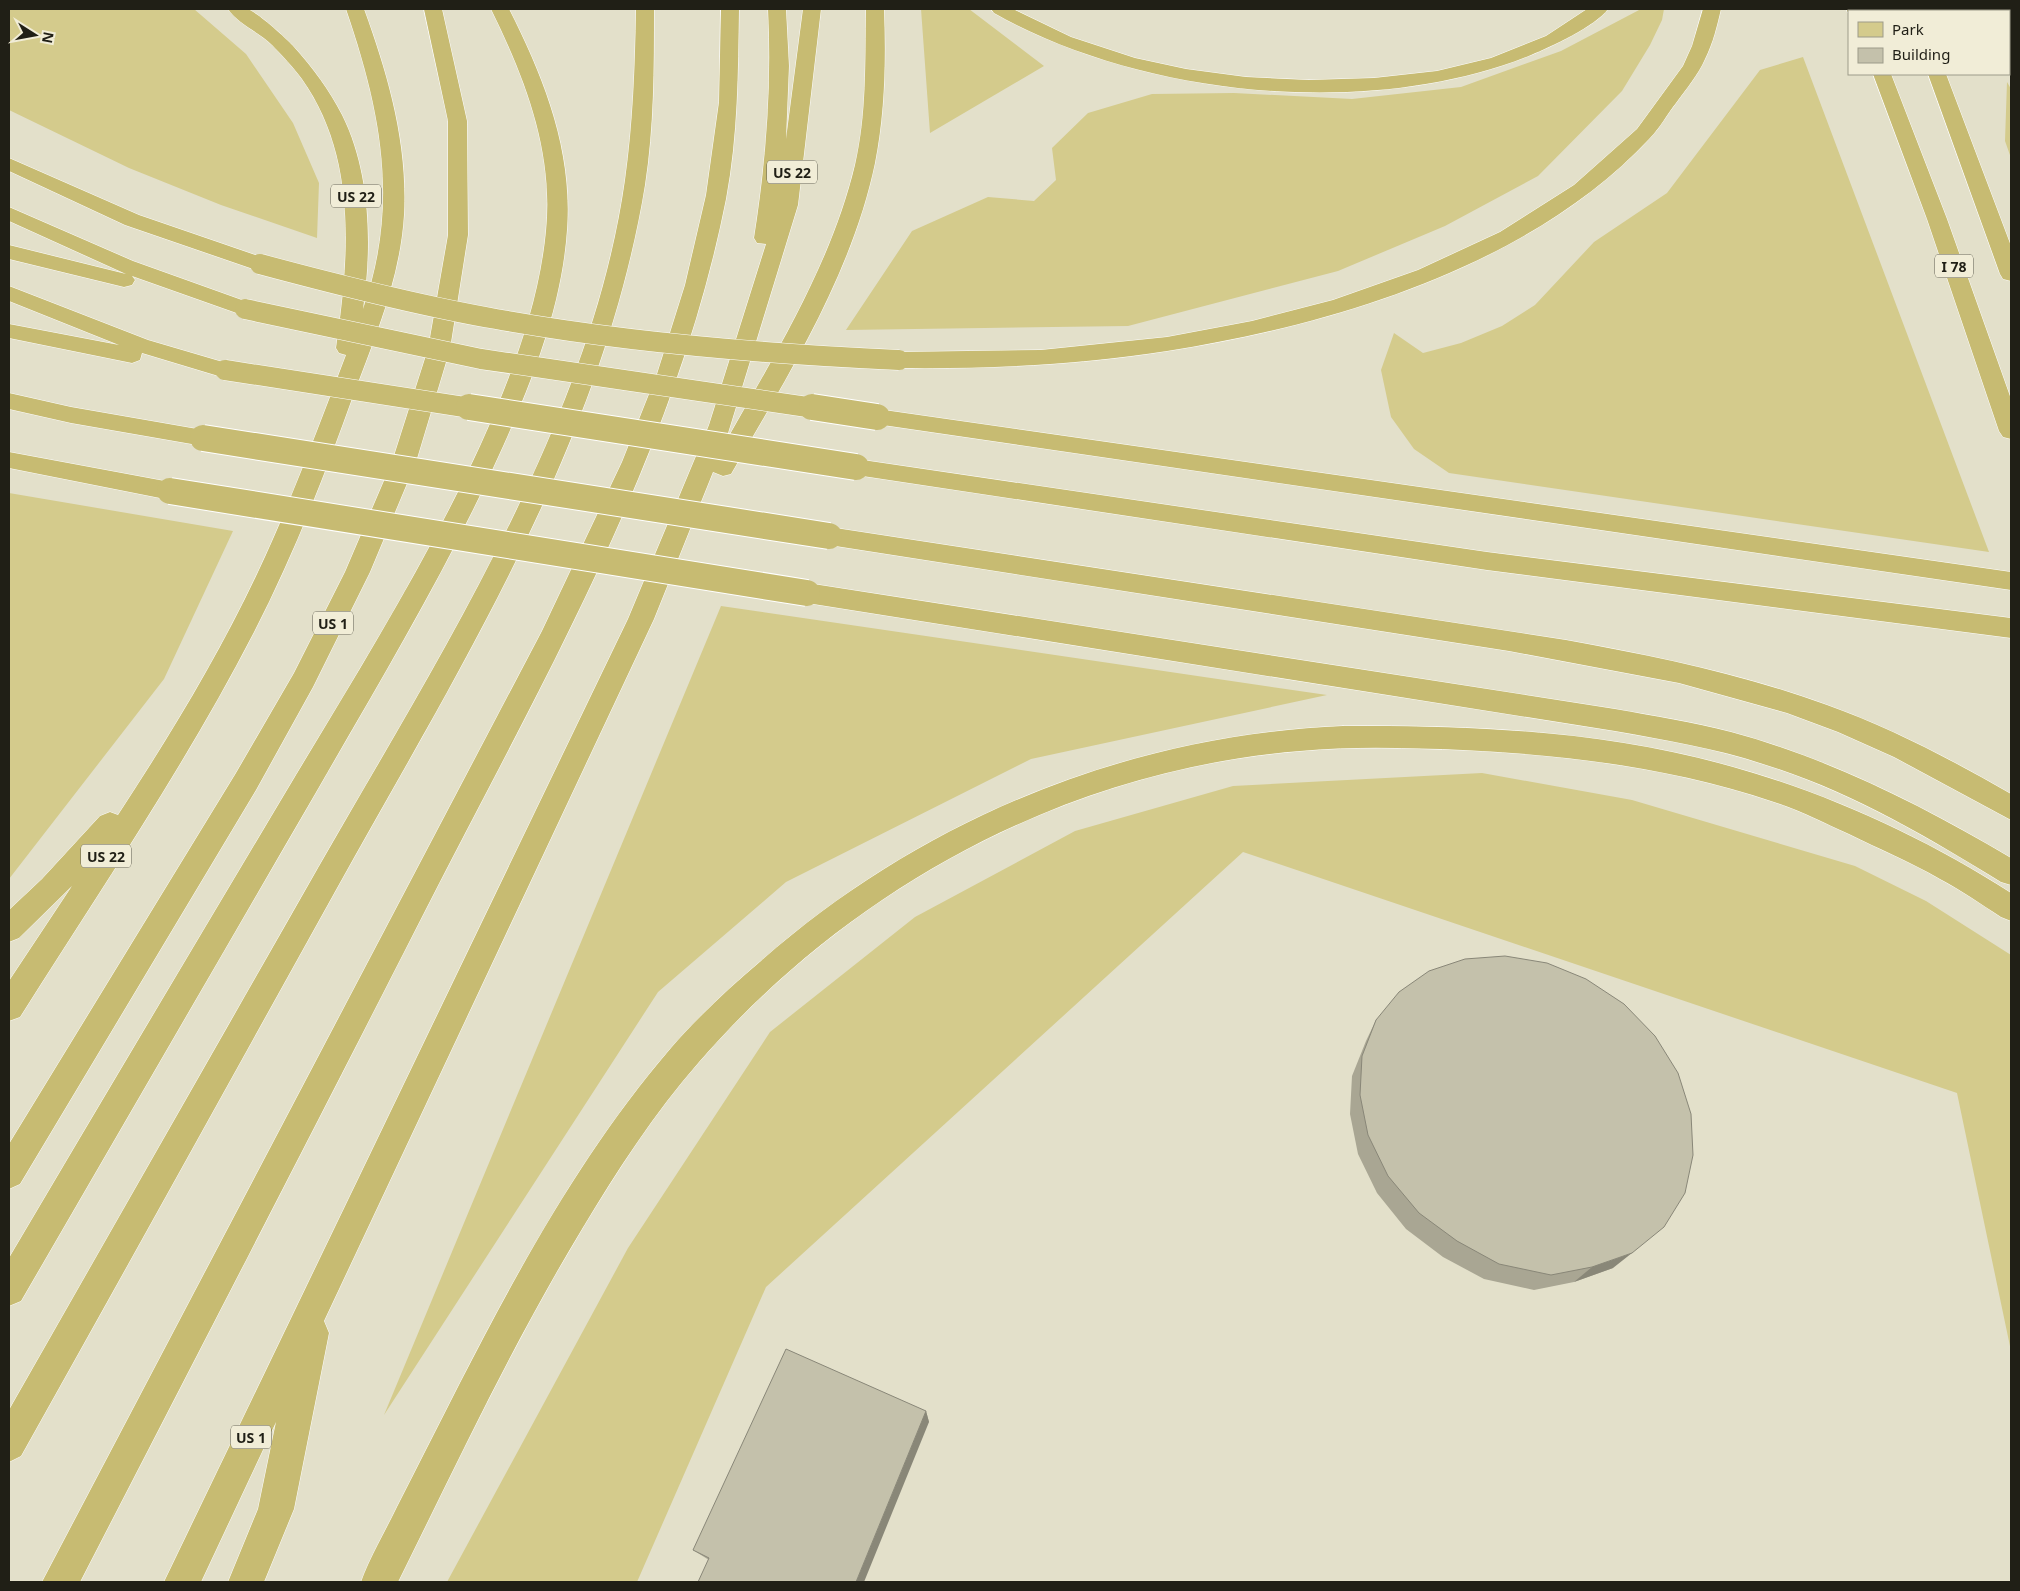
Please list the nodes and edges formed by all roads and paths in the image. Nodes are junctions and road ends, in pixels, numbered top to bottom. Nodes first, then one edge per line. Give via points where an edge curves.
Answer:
1 (237, 9) edge
2 (433, 9) edge
3 (500, 9) edge
4 (644, 9) edge
5 (730, 9) edge
6 (777, 9) edge
7 (812, 9) edge
8 (875, 9) edge
9 (1000, 9) edge
10 (1599, 9) edge
11 (1712, 9) edge
12 (348, 13) edge
13 (1882, 75) edge
14 (1938, 75) edge
15 (9, 164) edge
16 (9, 213) edge
17 (9, 252) edge
18 (2011, 274) edge
19 (9, 293) edge
20 (245, 309) junction
21 (9, 331) edge
22 (749, 331) junction
23 (225, 370) junction
24 (9, 401) edge
25 (332, 423) junction
26 (2011, 431) edge
27 (9, 460) edge
28 (2011, 581) edge
29 (641, 619) junction
30 (2011, 628) edge
31 (202, 703) junction
32 (2011, 808) edge
33 (2011, 873) edge
34 (2011, 908) edge
35 (9, 929) edge
36 (9, 1007) edge
37 (9, 1173) edge
38 (9, 1289) edge
39 (320, 1292) junction
40 (9, 1444) edge
41 (60, 1582) edge
42 (182, 1582) edge
43 (246, 1582) edge
44 (379, 1582) edge

1 - 25 highway, US 22 via 283,44 318,87 336,121 352,174 358,215 357,269 347,351
2 - 37 highway, US 1 via 450,66 456,102 459,224 446,317 413,435 354,578 273,734
3 - 38 highway via 534,78 552,141 557,181 557,228 550,278 544,307 519,382 478,478 416,596
4 - 40 highway via 643,118 629,221 603,323 544,479 452,657
5 - 41 highway via 726,126 705,246 670,368 628,473 546,650
6 - 22 highway, US 1 via 779,75 775,149 766,231
7 - 22 highway, US 22 via 788,205
8 - 29 highway via 870,137 847,226 818,293
9 - 10 highway via 1072,44 1147,67 1227,81 1324,86 1392,82 1485,64 1535,47 1576,26
11 - 15 highway, bridge via 1692,66 1644,134 1612,165 1532,224 1426,274 1366,297 1233,332 1088,354 1010,360 899,360 775,355 586,335 415,304 260,264 132,220
12 - 25 highway via 379,82 388,113 394,150 392,236 376,304
13 - 26 highway, I 78
14 - 18 highway
16 - 20 highway via 132,269
17 - 20 highway
19 - 23 highway via 140,345
20 - 28 highway, bridge via 481,359
21 - 23 highway
22 - 29 highway, US 1 via 721,425
23 - 30 highway, bridge via 1487,561
24 - 32 highway, bridge via 203,438 1622,662 1737,687 1792,704 1887,742
25 - 31 highway, US 22 via 301,507
27 - 33 highway, bridge via 170,491 1690,734 1732,743 1816,773 1881,801 1949,835
29 - 39 highway, US 1
31 - 35 highway via 95,843
31 - 36 highway, US 22
34 - 44 highway via 1942,865 1817,807 1770,789 1670,764 1573,748 1476,740 1374,737 1279,741 1192,755 1104,778 1029,805 896,873 852,902 765,974 681,1060 598,1174 559,1238 474,1393
39 - 42 highway, US 1
39 - 43 highway via 276,1509

